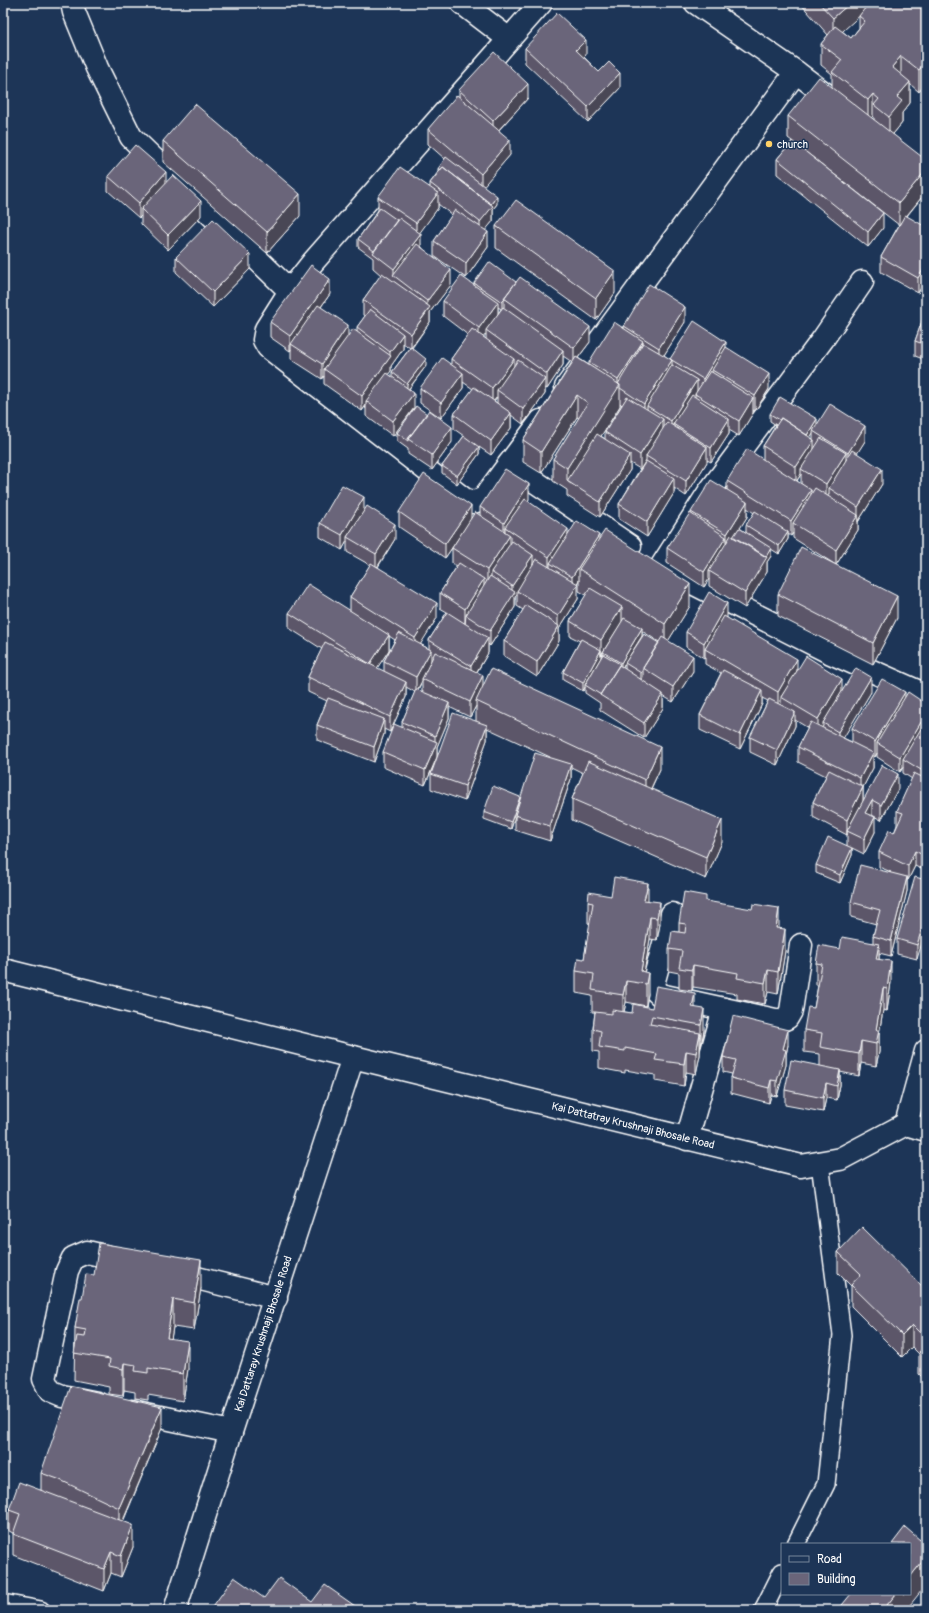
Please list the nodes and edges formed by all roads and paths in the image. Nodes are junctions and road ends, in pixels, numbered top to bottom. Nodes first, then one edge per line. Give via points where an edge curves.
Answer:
1 (72, 3) edge
2 (462, 3) edge
3 (541, 3) edge
4 (696, 3) edge
5 (509, 39) junction
6 (796, 72) junction
7 (853, 115) edge
8 (862, 282) dead end
9 (290, 291) junction
10 (509, 464) junction
11 (661, 567) junction
12 (926, 695) edge
13 (672, 914) dead end
14 (801, 945) dead end
15 (3, 970) edge
16 (724, 1009) junction
17 (926, 1051) edge
18 (354, 1058) junction
19 (916, 1127) edge
20 (687, 1139) junction
21 (820, 1163) junction
22 (276, 1298) junction
23 (231, 1432) junction
24 (796, 1543) edge
25 (781, 1574) edge
26 (3, 1603) edge
27 (41, 1610) edge
28 (175, 1610) edge
29 (763, 1610) edge

1 - 9 street via 97,68 131,137
2 - 5 street
3 - 5 street
4 - 6 street
5 - 9 street
6 - 7 street
6 - 10 street
8 - 11 street via 823,339 709,492
9 - 10 street via 266,329 264,340 268,347 464,499 473,502 483,499
10 - 11 street
11 - 12 street via 831,653
13 - 16 street via 653,984 655,990 660,995
14 - 16 street via 791,1011 787,1018 780,1021
15 - 18 street, Kai Dattatray Krushnaji Bhosale Road
16 - 20 street
17 - 19 street
18 - 20 street, Kai Dattatray Krushnaji Bhosale Road
18 - 22 street, Kai Dattaray Krushnaji Bhosale Road
19 - 21 street, Kai Dattatray Krushnaji Bhosale Road via 840,1159
20 - 21 street, Kai Dattatray Krushnaji Bhosale Road via 801,1166
21 - 24 lane via 842,1335 826,1484
22 - 23 street, Kai Dattaray Krushnaji Bhosale Road
22 - 23 street via 87,1252 74,1258 67,1271 44,1379 50,1391 62,1396
23 - 28 street, Kai Dattaray Krushnaji Bhosale Road
25 - 29 lane
26 - 27 lane

